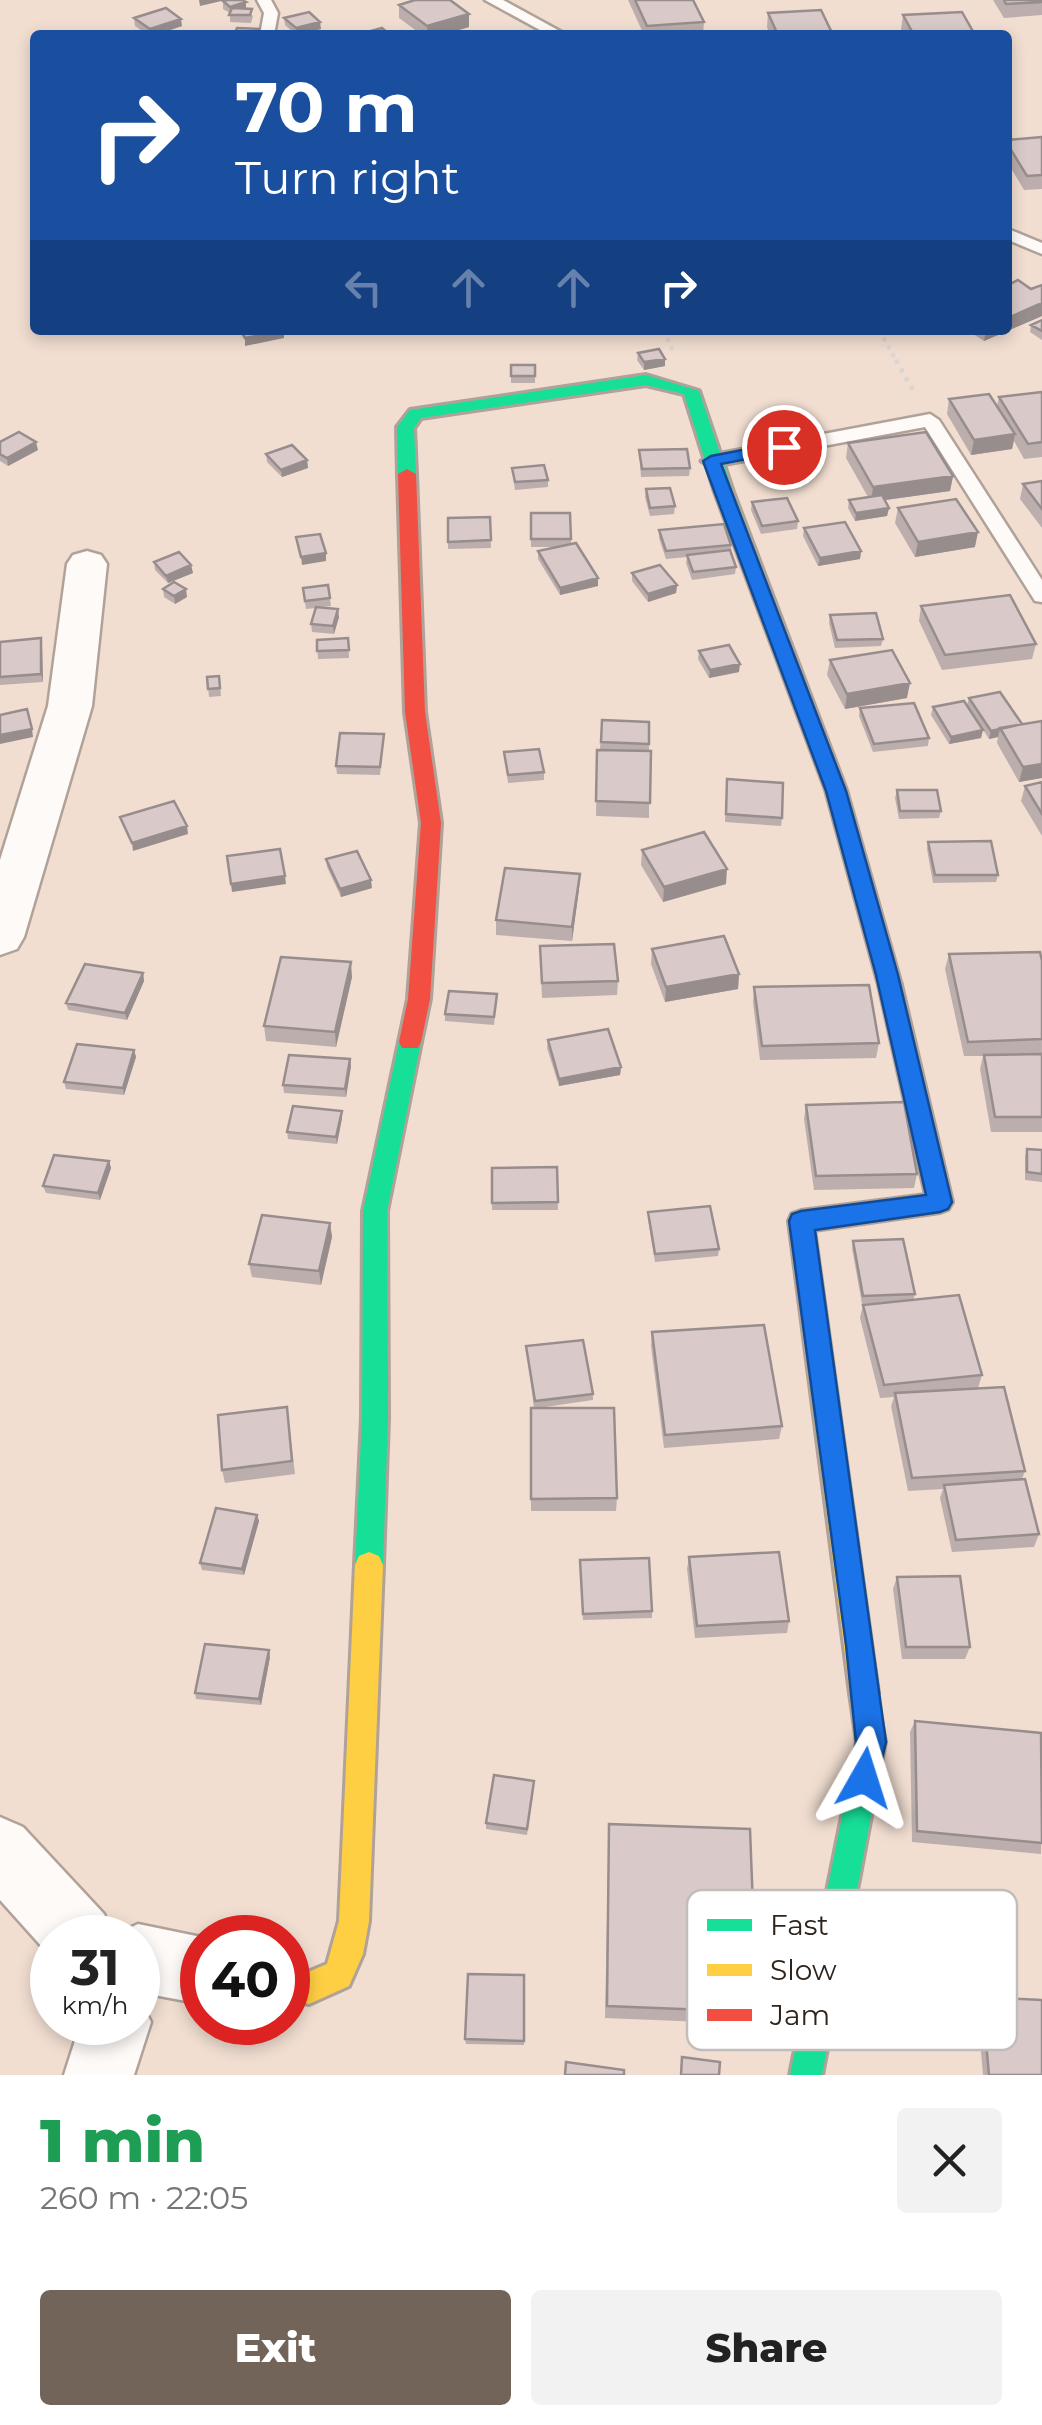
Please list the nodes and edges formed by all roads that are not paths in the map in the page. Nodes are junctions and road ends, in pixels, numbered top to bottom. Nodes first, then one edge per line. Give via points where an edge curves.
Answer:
1 (264, 0) edge
2 (492, 0) edge
3 (268, 30) edge
4 (550, 30) edge
5 (1012, 236) edge
6 (1042, 249) edge
7 (711, 461) junction
8 (87, 564) dead end
9 (1042, 596) edge
10 (0, 937) edge
11 (0, 1850) edge
12 (842, 1890) edge
13 (59, 1915) edge
14 (310, 1988) edge
15 (109, 2045) edge
16 (811, 2050) edge
17 (99, 2075) edge
18 (806, 2075) edge

1 - 3 lane via 271,14
2 - 4 lane
5 - 6 lane
7 - 9 lane via 930,420
7 - 12 street via 836,791 940,1202 801,1221 871,1742
7 - 14 street via 691,391 646,380 416,414 405,426 415,712 431,823 420,999 375,1211 375,1418 354,1921 338,1975
8 - 10 street via 70,706
11 - 13 street
15 - 17 street
16 - 18 street

